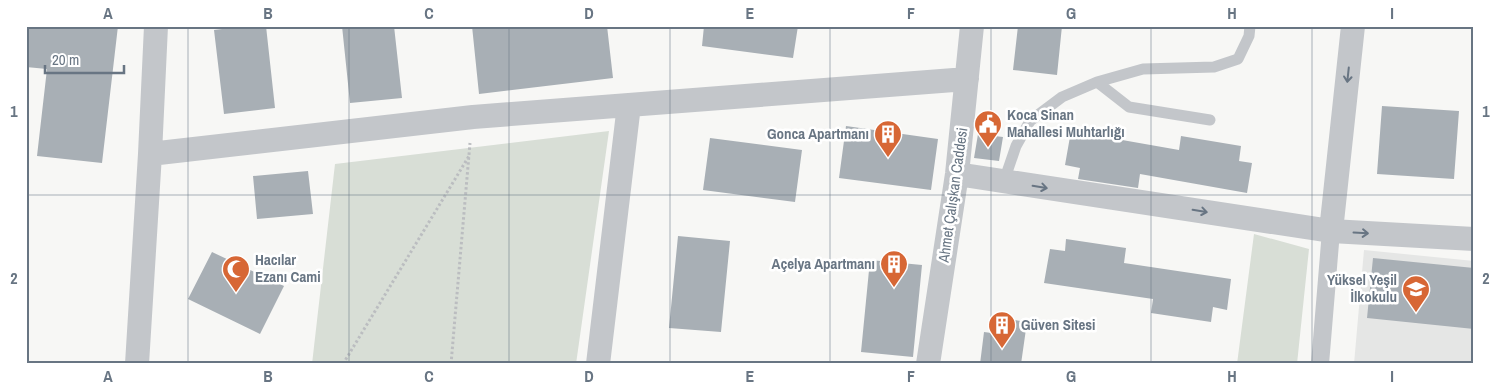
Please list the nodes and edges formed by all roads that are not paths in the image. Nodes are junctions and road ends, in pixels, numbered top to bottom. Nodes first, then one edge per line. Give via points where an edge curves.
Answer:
1 (156, 26) edge
2 (972, 26) edge
3 (1250, 26) edge
4 (1353, 26) edge
5 (967, 79) junction
6 (1098, 82) junction
7 (629, 105) junction
8 (1210, 120) dead end
9 (150, 154) junction
10 (957, 174) junction
11 (1004, 181) junction
12 (1331, 231) junction
13 (1474, 239) edge
14 (137, 364) edge
15 (598, 364) edge
16 (928, 364) edge
17 (1320, 364) edge

1 - 9 street
2 - 5 street, Ahmet Çalışkan Caddesi
3 - 6 lane via 1249,36 1238,58 1214,67 1143,69
4 -> 12 street
5 - 7 street
5 - 10 street, Ahmet Çalışkan Caddesi
6 - 8 lane via 1129,107
6 - 11 lane via 1062,97 1030,121 1016,146
7 - 9 street via 473,118
7 - 15 street
9 - 14 street
10 - 11 street
10 - 16 street, Ahmet Çalışkan Caddesi
11 -> 12 street
12 -> 13 street
12 - 17 street

